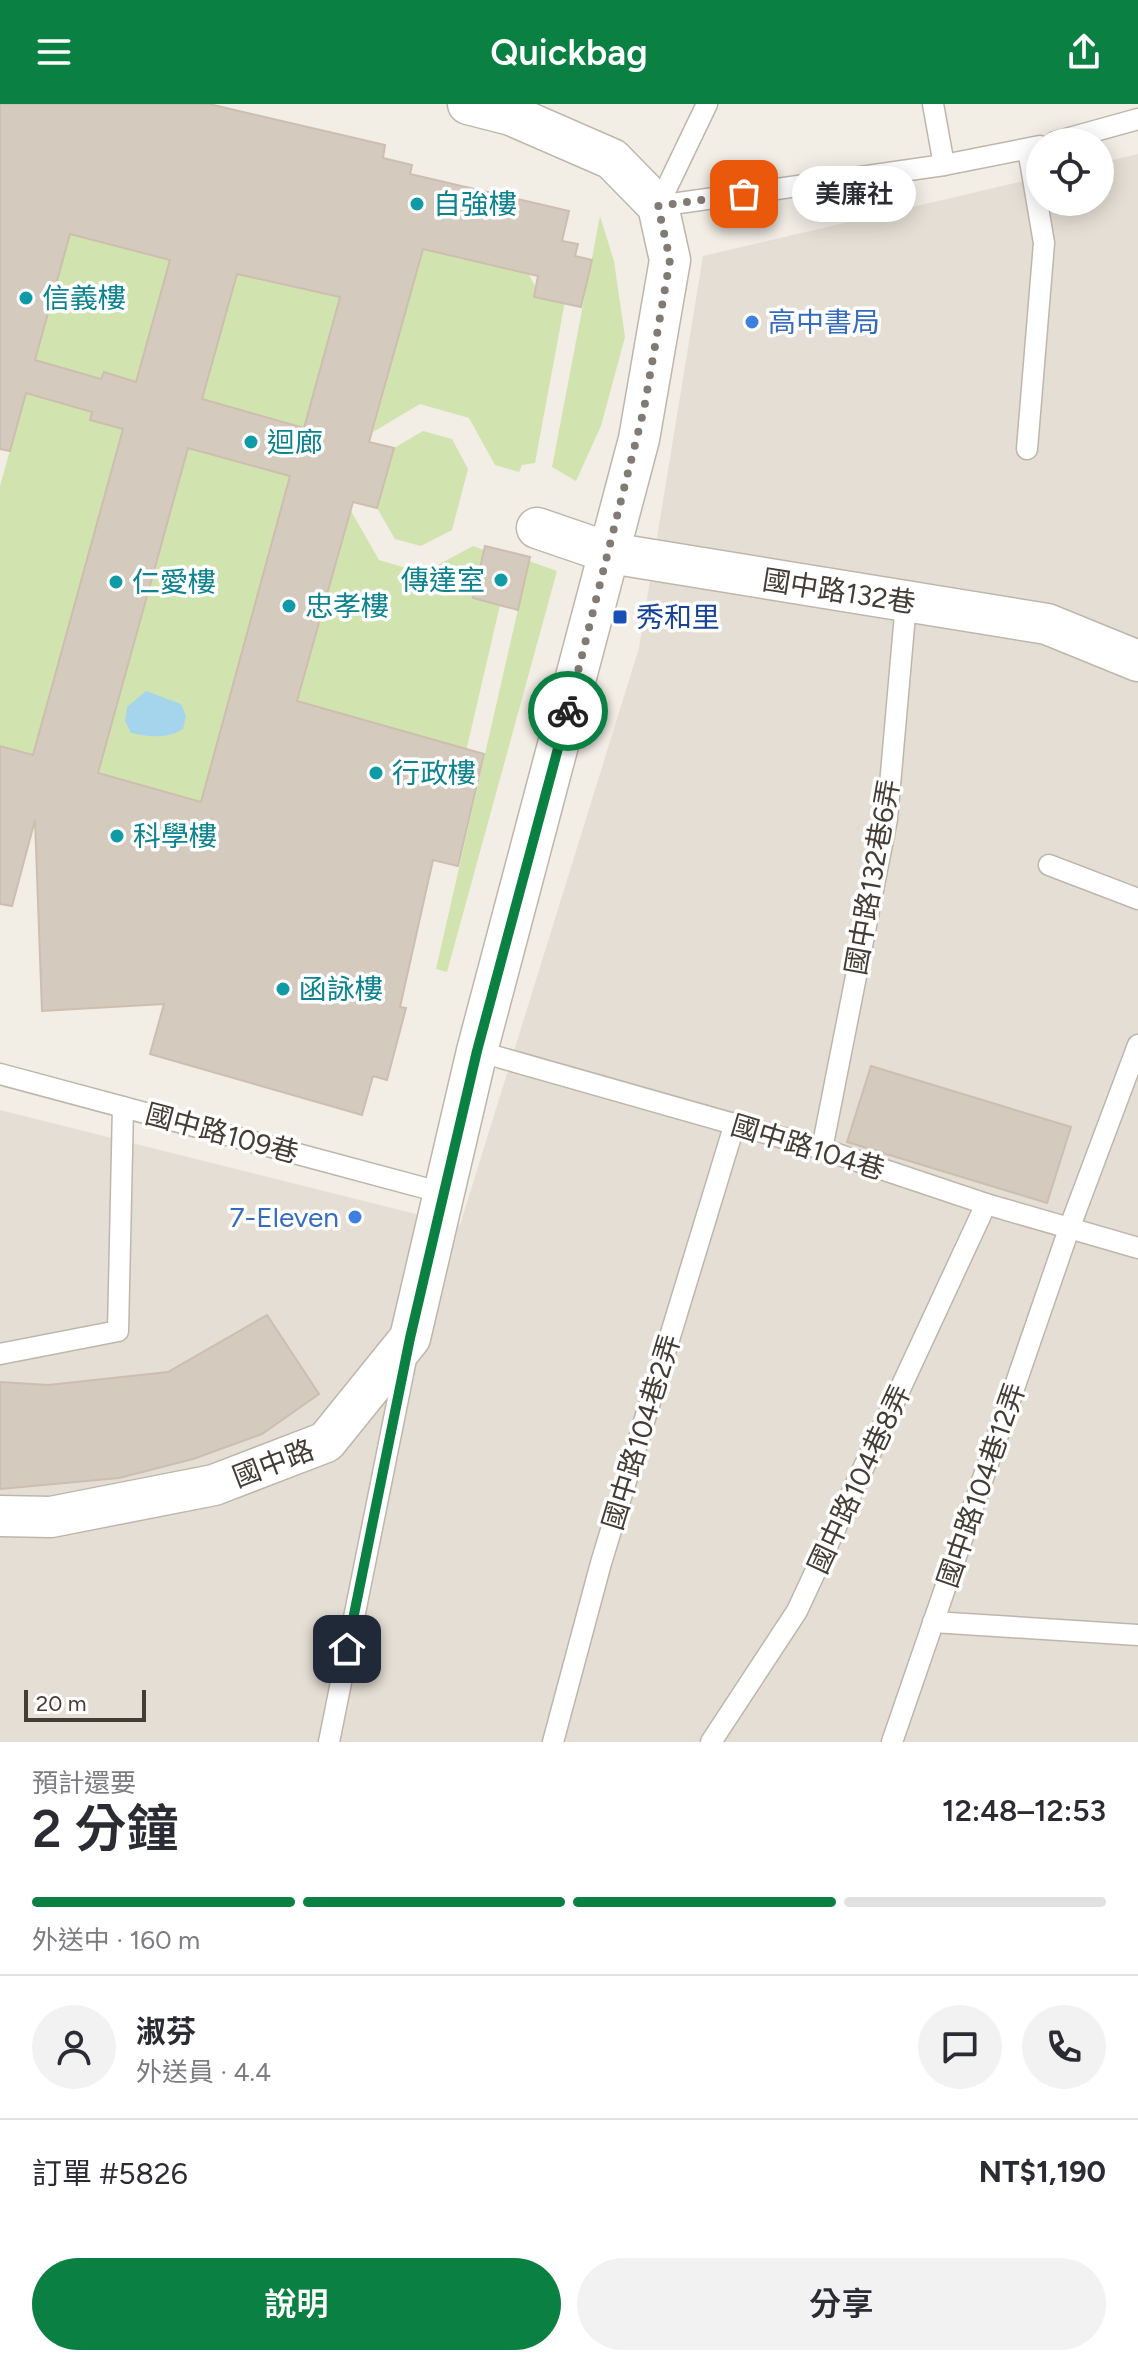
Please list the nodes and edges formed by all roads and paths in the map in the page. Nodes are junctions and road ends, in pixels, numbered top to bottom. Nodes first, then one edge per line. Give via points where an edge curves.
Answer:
1 (468, 104) edge
2 (707, 104) edge
3 (933, 104) edge
4 (1138, 119) edge
5 (1106, 128) edge
6 (1026, 150) edge
7 (944, 165) junction
8 (658, 206) junction
9 (1041, 216) edge
10 (1027, 449) dead end
11 (537, 528) dead end
12 (610, 553) junction
13 (906, 603) junction
14 (1138, 661) edge
15 (1049, 865) dead end
16 (1138, 899) edge
17 (1138, 1045) edge
18 (477, 1051) junction
19 (0, 1074) edge
20 (123, 1107) junction
21 (735, 1123) junction
22 (822, 1149) junction
23 (443, 1193) junction
24 (986, 1204) junction
25 (1069, 1229) junction
26 (1138, 1248) edge
27 (410, 1338) junction
28 (0, 1354) edge
29 (0, 1516) edge
30 (933, 1622) junction
31 (1138, 1635) edge
32 (329, 1742) edge
33 (553, 1742) edge
34 (711, 1742) edge
35 (892, 1742) edge

1 - 8 street via 511,115 612,159
2 - 8 lane
3 - 7 lane
4 - 5 lane
6 - 7 lane
7 - 8 lane
8 - 12 street, 國中路 via 670,260 639,439
9 - 10 lane via 1044,243
11 - 12 street, 國中路132巷
12 - 13 street, 國中路132巷
12 - 18 street, 國中路
13 - 14 street, 國中路132巷 via 1047,624
13 - 22 lane, 國中路132巷6弄 via 887,819
15 - 16 lane
17 - 25 lane, 國中路104巷12弄
18 - 21 lane, 國中路104巷
18 - 23 street, 國中路
19 - 20 lane, 國中路109巷
20 - 23 lane, 國中路109巷
20 - 28 lane via 118,1331
21 - 22 lane, 國中路104巷
21 - 33 lane, 國中路104巷2弄 via 601,1563
22 - 24 lane, 國中路104巷
23 - 27 street, 國中路
24 - 25 lane, 國中路104巷
24 - 34 lane, 國中路104巷8弄 via 797,1611
25 - 26 lane, 國中路104巷
25 - 30 lane, 國中路104巷12弄
27 - 29 street, 國中路 via 326,1442 214,1485 51,1517
27 - 32 lane
30 - 31 lane
30 - 35 lane, 國中路104巷12弄

